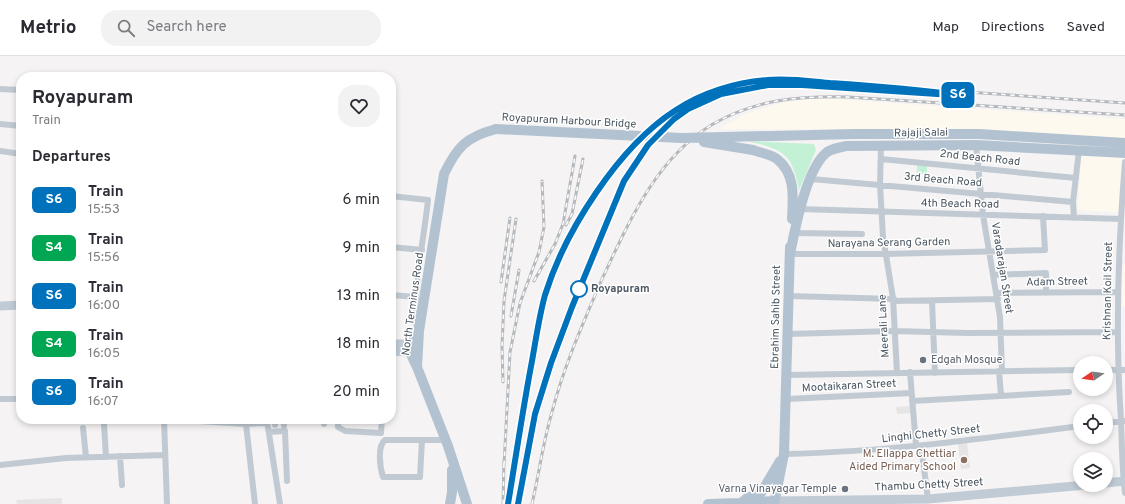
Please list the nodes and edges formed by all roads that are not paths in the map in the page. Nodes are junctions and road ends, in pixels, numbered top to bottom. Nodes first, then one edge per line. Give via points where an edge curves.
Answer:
1 (0, 89) edge
2 (16, 90) edge
3 (0, 124) edge
4 (16, 126) edge
5 (854, 134) joint
6 (680, 138) junction
7 (1125, 143) edge
8 (976, 144) junction
9 (881, 146) junction
10 (1079, 150) junction
11 (0, 151) edge
12 (16, 153) edge
13 (1125, 154) edge
14 (881, 159) junction
15 (1125, 162) edge
16 (978, 168) junction
17 (1076, 178) junction
18 (811, 179) junction
19 (880, 185) junction
20 (980, 193) junction
21 (396, 197) edge
22 (1074, 202) junction
23 (799, 209) junction
24 (882, 213) junction
25 (983, 215) junction
26 (1043, 216) junction
27 (438, 218) joint
28 (1074, 218) junction
29 (1121, 219) junction
30 (1123, 229) edge
31 (794, 233) junction
32 (862, 234) dead end
33 (396, 247) edge
34 (422, 250) junction
35 (989, 252) junction
36 (790, 254) junction
37 (885, 254) junction
38 (1122, 261) edge
39 (993, 275) junction
40 (1046, 292) junction
41 (1118, 292) junction
42 (396, 295) edge
43 (789, 296) junction
44 (997, 296) junction
45 (416, 297) junction
46 (894, 300) junction
47 (932, 301) junction
48 (16, 305) edge
49 (0, 306) edge
50 (1118, 309) junction
51 (1125, 309) edge
52 (419, 331) junction
53 (894, 331) junction
54 (933, 332) junction
55 (1117, 332) junction
56 (1001, 333) junction
57 (788, 334) junction
58 (396, 345) edge
59 (410, 348) junction
60 (396, 350) edge
61 (416, 367) junction
62 (1073, 370) edge
63 (1113, 370) edge
64 (1117, 370) junction
65 (1125, 370) edge
66 (1001, 371) junction
67 (897, 372) junction
68 (910, 372) junction
69 (934, 372) junction
70 (787, 374) junction
71 (1070, 392) dead end
72 (912, 393) junction
73 (1001, 395) junction
74 (0, 399) edge
75 (16, 399) edge
76 (787, 399) junction
77 (912, 401) junction
78 (1123, 421) edge
79 (1113, 422) edge
80 (104, 424) dead end
81 (165, 424) edge
82 (246, 424) edge
83 (268, 424) edge
84 (338, 424) edge
85 (382, 424) edge
86 (1073, 427) edge
87 (84, 428) dead end
88 (269, 432) junction
89 (422, 440) junction
90 (447, 443) junction
91 (918, 446) junction
92 (784, 454) junction
93 (165, 455) junction
94 (120, 456) junction
95 (86, 457) junction
96 (106, 457) junction
97 (0, 465) edge
98 (287, 481) dead end
99 (1124, 482) edge
100 (1113, 483) edge
101 (122, 485) dead end
102 (1073, 486) edge
103 (1125, 493) edge
104 (928, 499) junction
105 (904, 502) edge
106 (774, 503) edge
107 (167, 504) edge
108 (254, 504) edge
109 (280, 504) edge
110 (450, 504) edge
111 (467, 504) edge
112 (708, 504) edge
113 (742, 504) edge

1 - 2 street
3 - 4 street
5 - 6 main road, Royapuram Harbour Bridge, bridge
5 - 7 main road, Rajaji Salai via 979,134
6 - 27 main road, Royapuram Harbour Bridge, bridge via 496,129 481,133 464,142 453,155 444,174
6 - 36 main road, Ebrahim Sahib Street, bridge via 753,150 776,158 788,173 792,192
8 - 9 main road, Rajaji Salai
8 - 10 main road, Rajaji Salai
8 - 16 street, Varadarajan Street
9 - 14 street, Meerali Lane
9 - 18 main road, Rajaji Salai via 846,146 833,149 826,153
10 - 13 main road, Rajaji Salai
10 - 17 street
11 - 12 street
14 - 16 street, 2nd Beach Road
14 - 19 street, Meerali Lane
15 - 29 street, Krishnan Koil Street
16 - 17 street, 2nd Beach Road
16 - 20 street, Varadarajan Street
17 - 22 street
18 - 19 street, 3rd Beach Road
18 - 23 main road, Rajaji Salai
19 - 20 street, 3rd Beach Road
19 - 24 street, Meerali Lane
20 - 22 street, 3rd Beach Road
20 - 25 street, Varadarajan Street
21 - 34 street via 428,200
22 - 28 street
23 - 24 street, 4th Beach Road
23 - 31 main road, Rajaji Salai
24 - 25 street, 4th Beach Road
24 - 37 street, Meerali Lane
25 - 26 street, 4th Beach Road
25 - 35 street, Varadarajan Street
26 - 28 street, 4th Beach Road
26 - 35 street, Narayana Serang Garden via 1045,250
27 - 52 main road, North Terminus Road
28 - 29 street, 4th Beach Road
29 - 30 street, Krishnan Koil Street
30 - 38 street, Krishnan Koil Street
31 - 32 street
31 - 36 main road, Rajaji Salai
33 - 34 street
34 - 45 street
35 - 37 street, Narayana Serang Garden
35 - 39 street, Varadarajan Street
36 - 37 street, Narayana Serang Garden
36 - 43 main road, Ebrahim Sahib Street
37 - 46 street, Meerali Lane
38 - 41 street, Krishnan Koil Street
39 - 40 street via 1046,273
39 - 44 street, Varadarajan Street
40 - 41 street, Adam Street
40 - 44 street, Adam Street
41 - 50 street, Krishnan Koil Street
42 - 45 street
43 - 46 street, Adam Street
43 - 57 main road, Ebrahim Sahib Street
44 - 47 street, Adam Street
44 - 56 street, Varadarajan Street
45 - 52 street via 415,322
46 - 47 street, Adam Street
46 - 53 street, Meerali Lane
47 - 54 street
48 - 49 street
50 - 51 street
50 - 55 street, Krishnan Koil Street
52 - 59 main road
52 - 61 main road, North Terminus Road
53 - 54 street
53 - 57 street
53 - 67 street, Meerali Lane
54 - 56 street
54 - 69 street
55 - 56 street
55 - 64 street, Krishnan Koil Street
56 - 66 street, Varadarajan Street
57 - 70 main road, Ebrahim Sahib Street
58 - 59 street
59 - 60 street
59 - 61 main road
61 - 90 main road, North Terminus Road
62 - 66 street
63 - 64 street
64 - 65 street
64 - 78 street, Krishnan Koil Street
66 - 69 street
66 - 73 street, Varadarajan Street
67 - 68 street
67 - 70 street
68 - 69 street
68 - 72 street
70 - 76 main road, Ebrahim Sahib Street
71 - 73 street
72 - 76 street, Mootaikaran Street
72 - 77 street
73 - 77 street
74 - 75 street
76 - 92 main road, Ebrahim Sahib Street
77 - 91 street
78 - 79 street
78 - 99 street, Krishnan Koil Street
80 - 96 street
81 - 93 street
82 - 108 street
83 - 88 street
84 - 85 street via 338,427 345,431 381,433
86 - 91 street, Linghi Chetty Street
87 - 95 street
88 - 98 street via 285,431
88 - 109 street
89 - 89 street via 382,442 383,476 420,477
89 - 90 street
90 - 110 main road via 453,477
90 - 111 main road, North Terminus Road
91 - 92 street, Linghi Chetty Street via 836,453
91 - 104 street
92 - 106 main road, Ebrahim Sahib Street
92 - 113 main road via 761,493 747,498
93 - 94 street
93 - 107 street
94 - 96 street
94 - 101 street
95 - 96 street
95 - 97 street
99 - 100 street
99 - 103 street, Krishnan Koil Street
102 - 104 street, Thambu Chetty Street
104 - 105 street, Thambu Chetty Street
105 - 106 street, Thambu Chetty Street
106 - 113 main road
112 - 113 main road

